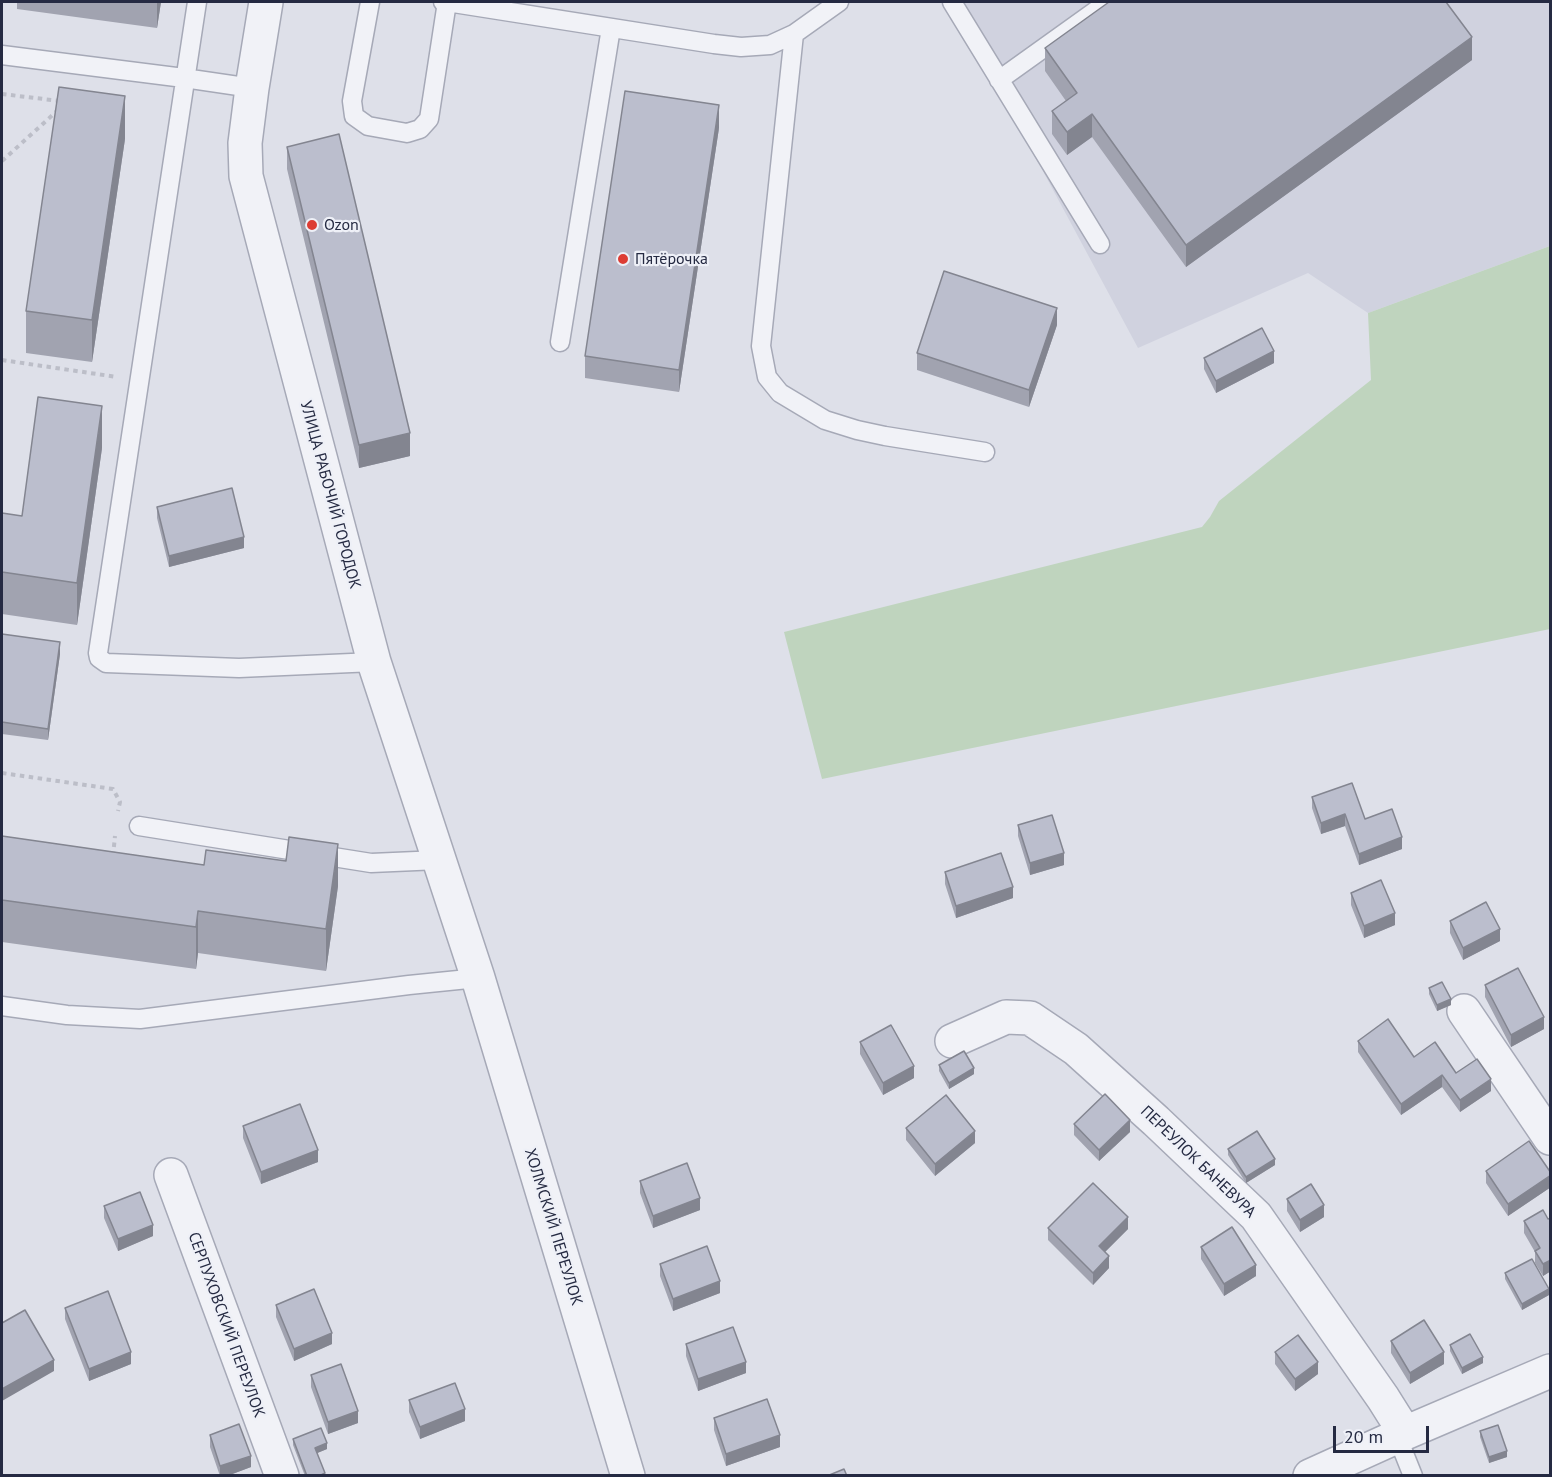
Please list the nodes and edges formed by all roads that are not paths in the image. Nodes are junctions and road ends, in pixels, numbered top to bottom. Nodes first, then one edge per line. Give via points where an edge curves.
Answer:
1 (196, 2) edge
2 (266, 2) edge
3 (370, 2) edge
4 (445, 2) edge
5 (839, 2) edge
6 (952, 2) edge
7 (1108, 2) edge
8 (611, 28) junction
9 (794, 34) junction
10 (2, 55) edge
11 (184, 78) junction
12 (999, 80) junction
13 (252, 88) junction
14 (1101, 244) dead end
15 (560, 342) dead end
16 (985, 452) dead end
17 (374, 662) junction
18 (140, 826) dead end
19 (439, 860) junction
20 (478, 978) junction
21 (2, 1006) edge
22 (1464, 1011) dead end
23 (952, 1041) dead end
24 (1551, 1138) edge
25 (171, 1175) dead end
26 (1551, 1371) edge
27 (1401, 1434) junction
28 (282, 1476) edge
29 (628, 1476) edge
30 (1310, 1476) edge
31 (1413, 1476) edge

1 - 11 lane
2 - 13 street, УЛИЦА РАБОЧИЙ ГОРОДОК
3 - 4 lane via 352,101 354,116 368,126 407,133 420,129 429,119
4 - 8 lane
5 - 9 lane
6 - 12 lane
7 - 12 lane
8 - 9 lane via 741,47 770,45
8 - 15 lane
9 - 16 lane via 761,346 767,377 780,393 825,420 875,434
10 - 11 lane
11 - 13 lane
11 - 17 lane via 99,658 106,663 239,668
12 - 14 lane
13 - 17 street, УЛИЦА РАБОЧИЙ ГОРОДОК via 245,143 246,176
17 - 19 street, УЛИЦА РАБОЧИЙ ГОРОДОК
18 - 19 lane via 371,863
19 - 20 street, УЛИЦА РАБОЧИЙ ГОРОДОК
20 - 21 lane via 140,1018 67,1015
20 - 29 street, ХОЛМСКИЙ ПЕРЕУЛОК
22 - 24 street
23 - 27 street, ПЕРЕУЛОК БАНЕВУРА via 1006,1017 1030,1018 1076,1049 1256,1216 1383,1398
25 - 28 street, СЕРПУХОВСКИЙ ПЕРЕУЛОК
26 - 27 street
27 - 30 street
27 - 31 lane

